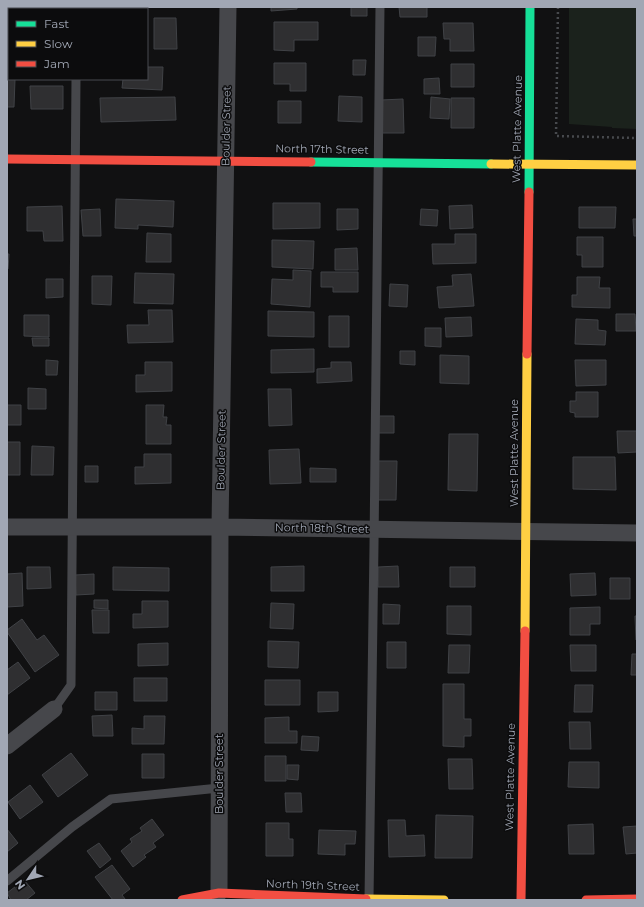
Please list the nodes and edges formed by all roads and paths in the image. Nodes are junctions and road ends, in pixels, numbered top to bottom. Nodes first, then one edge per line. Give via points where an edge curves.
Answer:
1 (228, 7) edge
2 (380, 7) edge
3 (530, 7) edge
4 (558, 7) edge
5 (76, 80) edge
6 (637, 138) edge
7 (7, 159) edge
8 (74, 159) junction
9 (226, 160) junction
10 (377, 162) junction
11 (529, 164) junction
12 (637, 165) edge
13 (7, 527) edge
14 (72, 527) junction
15 (220, 527) junction
16 (374, 529) junction
17 (526, 531) junction
18 (637, 533) edge
19 (54, 709) joint
20 (7, 746) edge
21 (219, 788) junction
22 (7, 881) edge
23 (219, 893) junction
24 (637, 899) edge
25 (182, 900) edge
26 (369, 900) edge
27 (444, 900) edge
28 (521, 900) edge
29 (586, 900) edge

1 - 9 street, Boulder Street
2 - 10 lane
3 - 11 street, West Platte Avenue
4 - 6 path via 556,136
5 - 8 lane
7 - 8 street, North 17th Street
8 - 9 street, North 17th Street
8 - 14 lane
9 - 10 street, North 17th Street
9 - 15 street, Boulder Street
10 - 11 street, North 17th Street
10 - 16 lane
11 - 12 street, North 17th Street
11 - 17 street, West Platte Avenue
13 - 14 street, North 18th Street
14 - 15 street, North 18th Street
14 - 19 lane via 71,685
15 - 16 street, North 18th Street
15 - 21 street, Boulder Street
16 - 17 street, North 18th Street
16 - 26 lane
17 - 18 street, North 18th Street
17 - 28 street, West Platte Avenue
19 - 20 street
21 - 22 lane via 111,799 72,827
21 - 23 street, Boulder Street
23 - 25 street, North 19th Street
23 - 26 street, North 19th Street
24 - 29 street
26 - 27 street, North 19th Street

